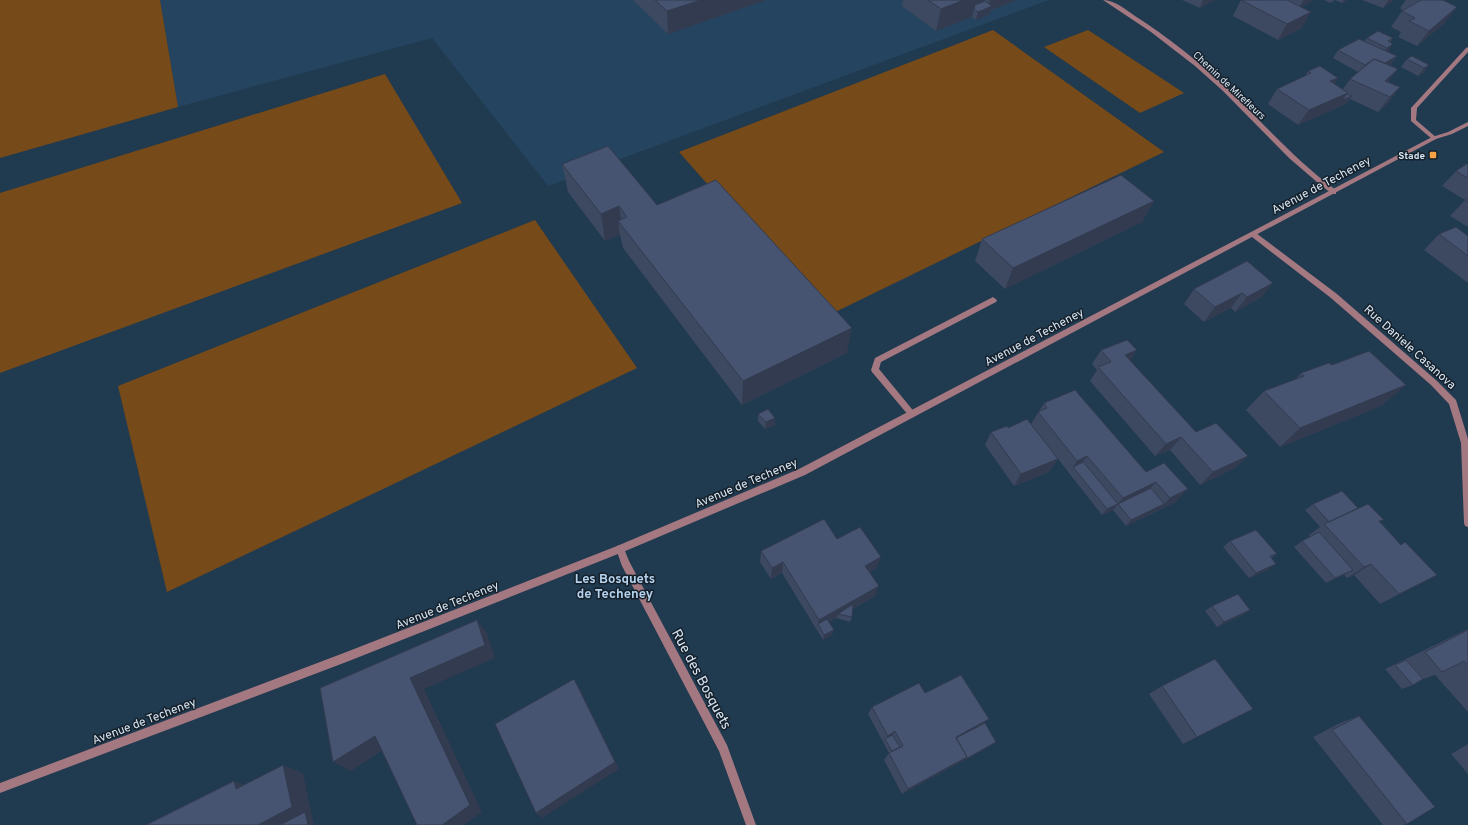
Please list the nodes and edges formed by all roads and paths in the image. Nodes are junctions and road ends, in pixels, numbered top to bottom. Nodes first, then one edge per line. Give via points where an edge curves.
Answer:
1 (1106, 0) edge
2 (1468, 48) edge
3 (1468, 124) edge
4 (1434, 138) junction
5 (1334, 192) junction
6 (1254, 235) junction
7 (993, 300) dead end
8 (912, 414) junction
9 (1468, 523) edge
10 (620, 549) junction
11 (0, 788) edge
12 (751, 825) edge

1 - 5 street, Chemin de Mirefleurs via 1153,30 1202,70 1305,170
2 - 4 street via 1414,108 1413,120
3 - 4 street, Avenue de Techeney
4 - 5 street, Avenue de Techeney
5 - 6 street, Avenue de Techeney
6 - 8 street, Avenue de Techeney
6 - 9 street, Rue Daniele Casanova via 1334,296 1453,402 1465,442
7 - 8 street via 878,360 875,370
8 - 10 street, Avenue de Techeney via 802,472
10 - 11 street, Avenue de Techeney via 349,656
10 - 12 street, Rue des Bosquets via 723,749

